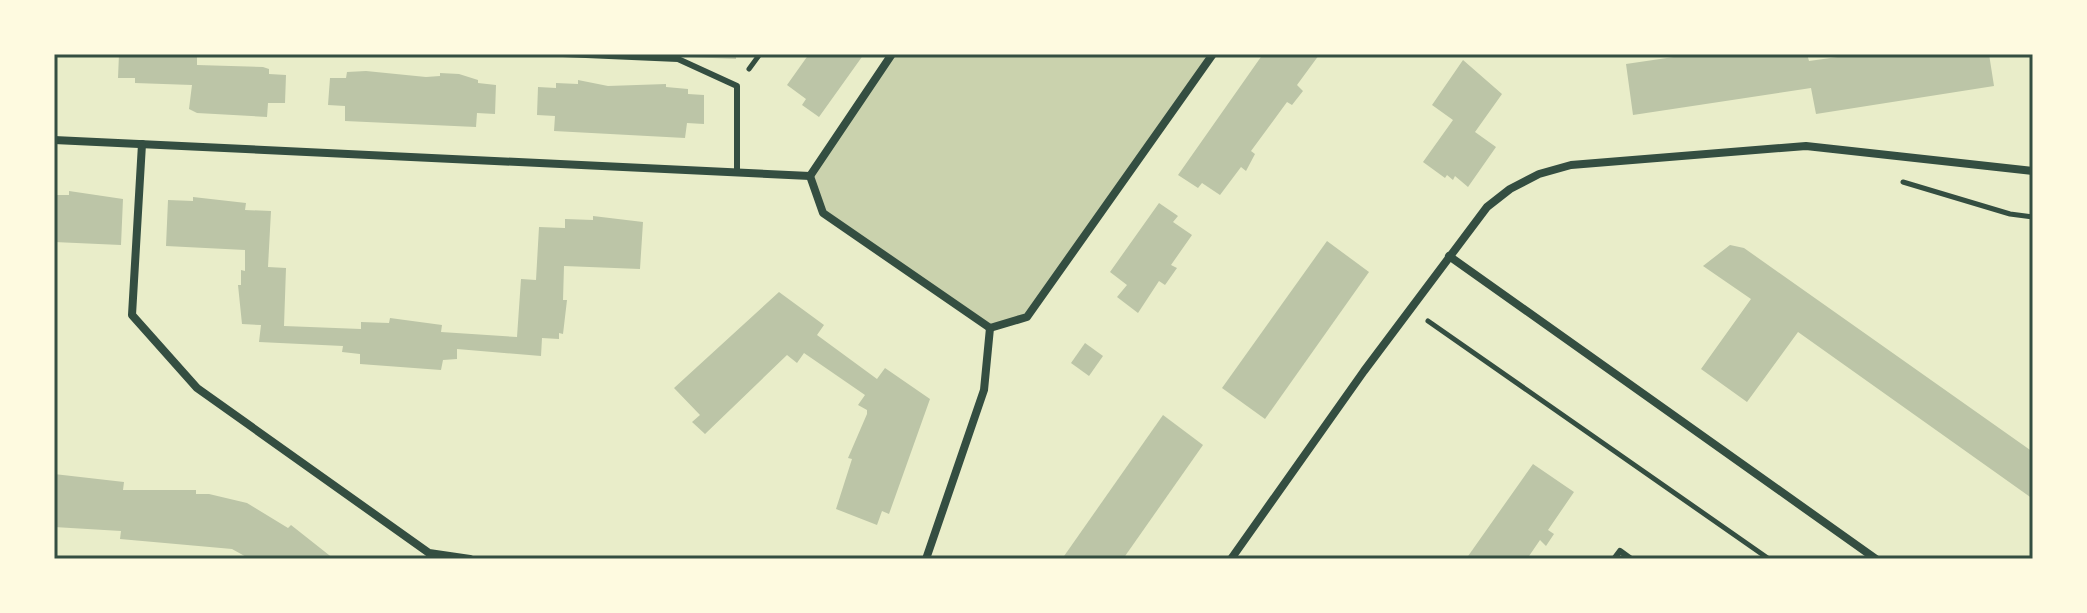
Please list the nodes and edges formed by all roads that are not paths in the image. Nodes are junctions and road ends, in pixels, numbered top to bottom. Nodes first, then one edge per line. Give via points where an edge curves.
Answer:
1 (563, 54) edge
2 (892, 54) edge
3 (1213, 54) edge
4 (54, 140) edge
5 (142, 144) junction
6 (2033, 171) edge
7 (737, 173) junction
8 (810, 176) junction
9 (1449, 256) junction
10 (990, 328) junction
11 (470, 559) edge
12 (926, 559) edge
13 (1231, 559) edge
14 (1614, 559) edge
15 (1631, 559) edge
16 (1876, 559) edge

1 - 7 lane via 678,59 737,86
2 - 8 street
3 - 10 street via 1027,317
4 - 5 street
5 - 7 street
5 - 11 street via 132,315 197,388 429,553
6 - 9 street via 1806,146 1571,165 1510,189 1487,207
7 - 8 street
8 - 10 street via 823,213
9 - 13 street
9 - 16 street
10 - 12 street via 984,390
14 - 15 lane via 1620,551

